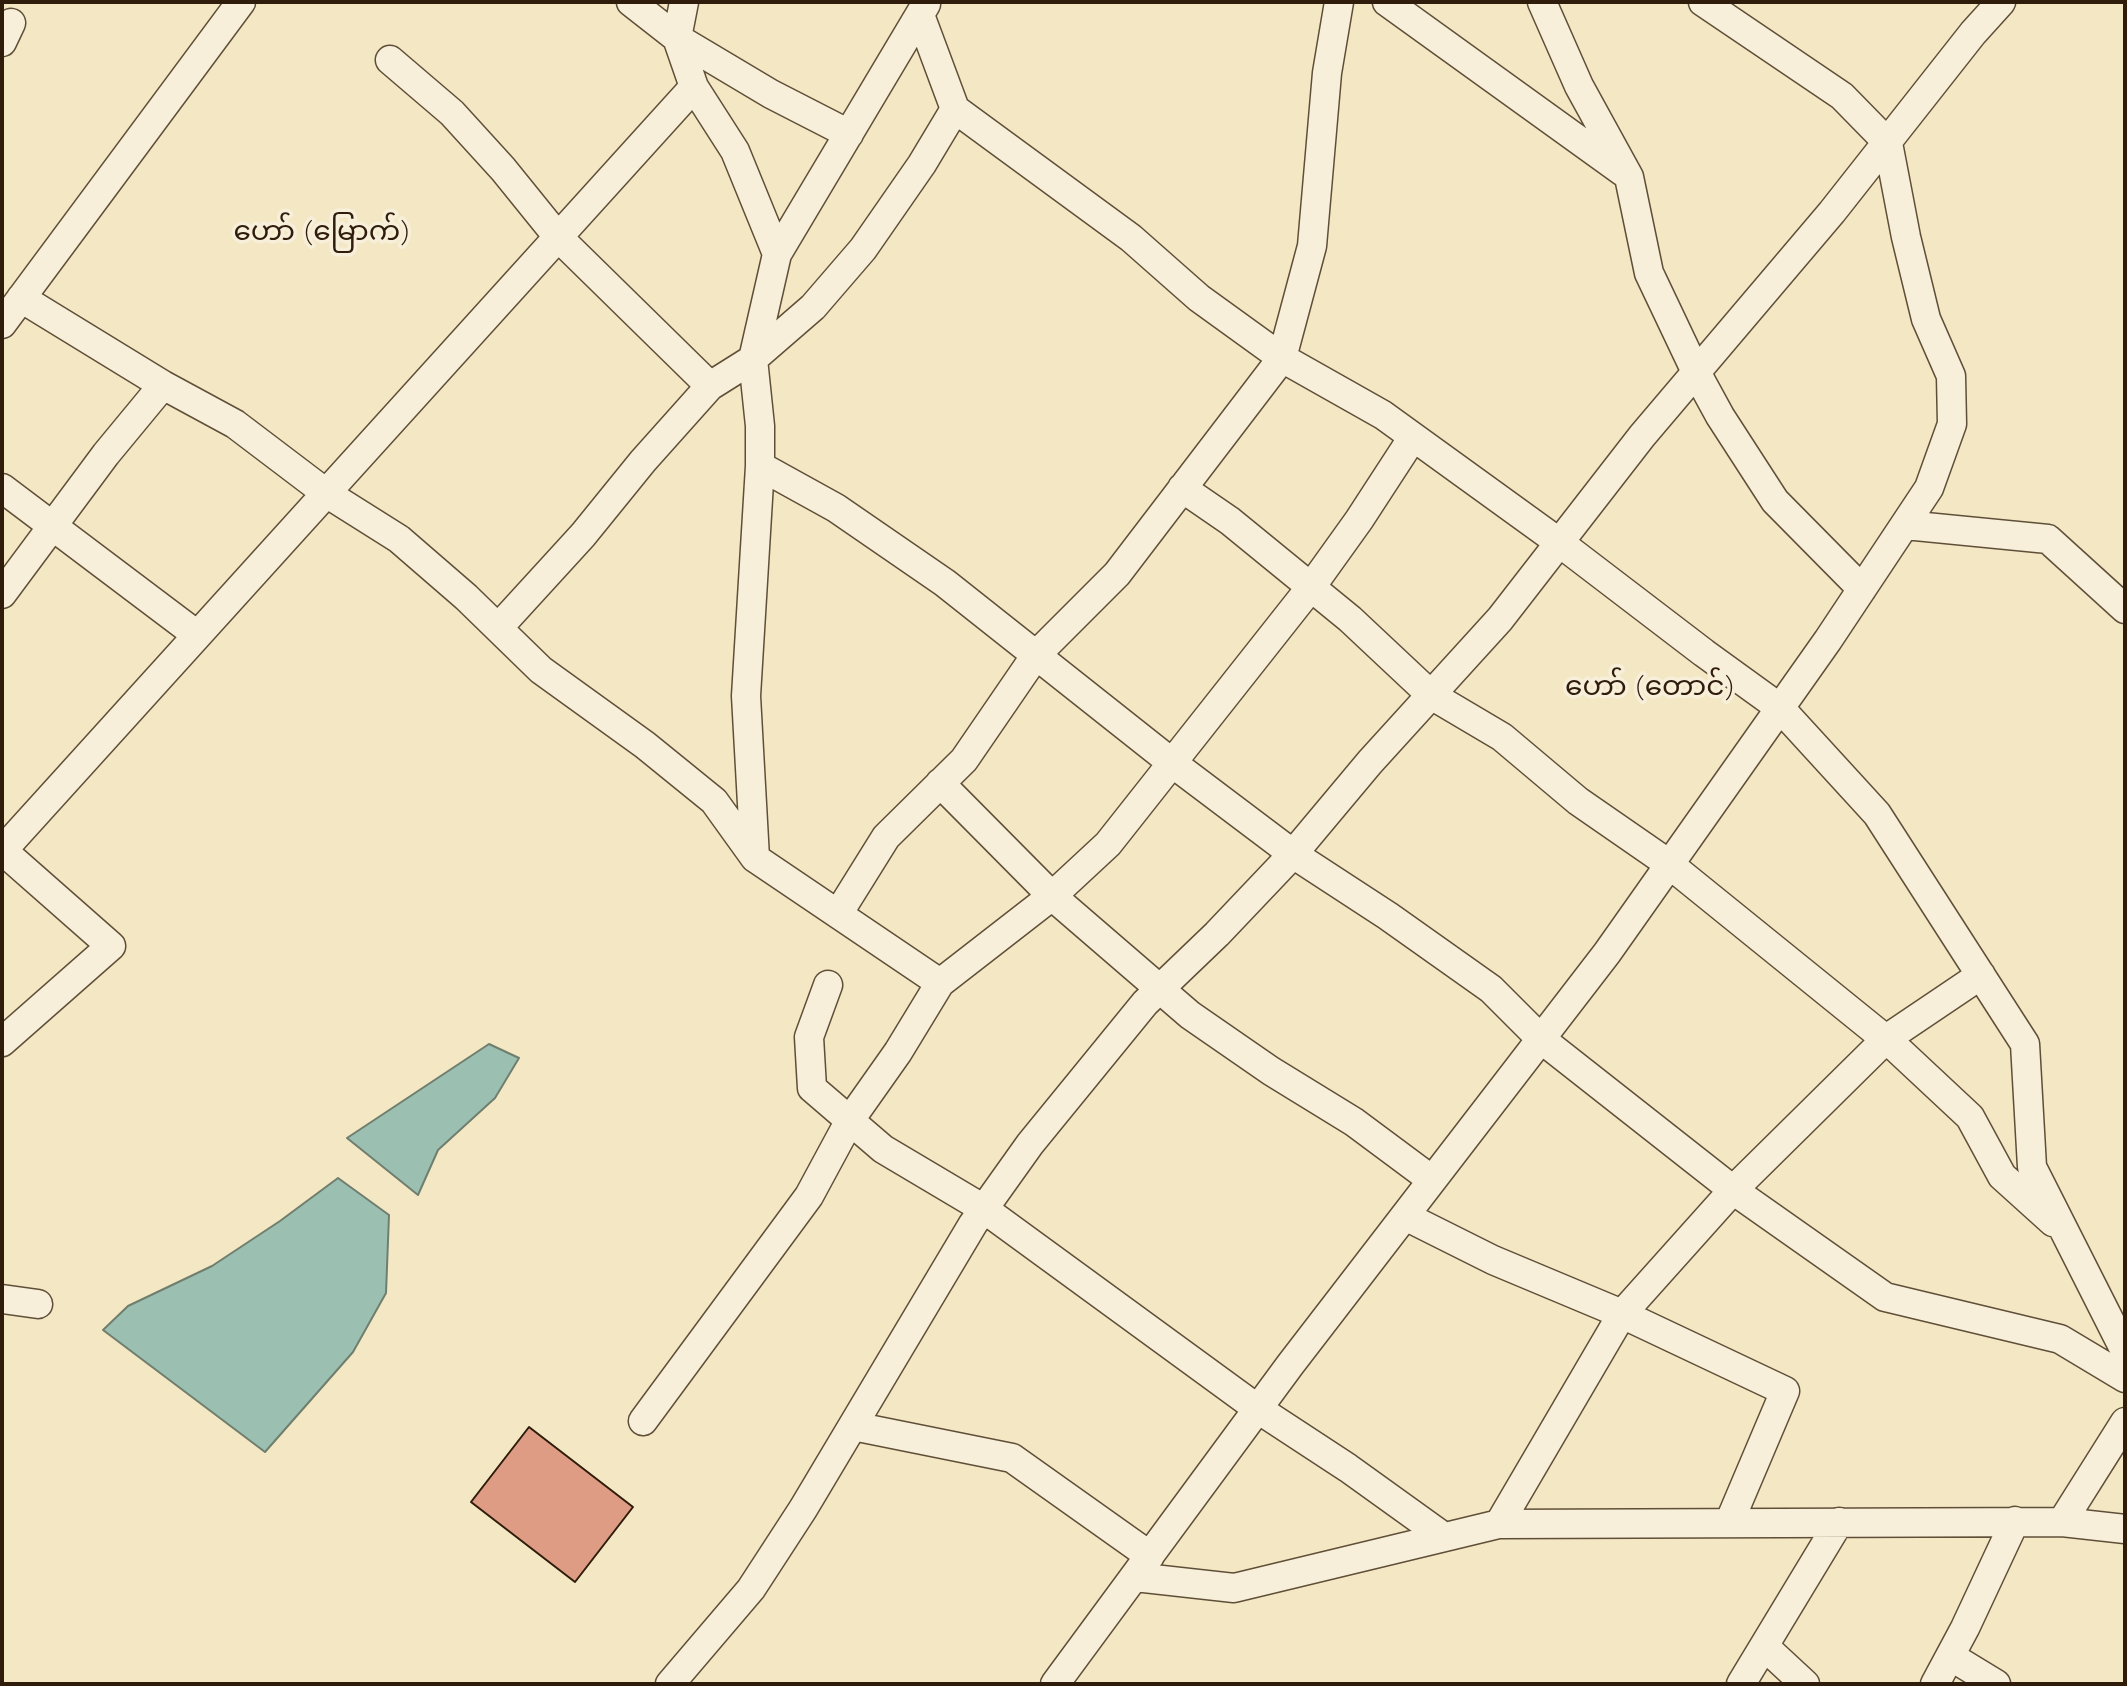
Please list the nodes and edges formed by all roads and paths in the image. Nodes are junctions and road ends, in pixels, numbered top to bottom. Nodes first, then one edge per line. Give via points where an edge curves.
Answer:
1 (241, 2) edge
2 (631, 2) edge
3 (684, 2) edge
4 (1339, 2) edge
5 (1387, 2) edge
6 (1542, 2) edge
7 (1703, 2) edge
8 (1996, 4) edge
9 (924, 8) edge
10 (677, 38) junction
11 (390, 60) dead end
12 (694, 87) junction
13 (955, 109) junction
14 (849, 134) junction
15 (1888, 143) junction
16 (1629, 177) junction
17 (558, 237) junction
18 (777, 254) junction
19 (21, 298) junction
20 (2, 324) edge
21 (1282, 358) junction
22 (753, 359) junction
23 (1696, 372) junction
24 (163, 385) junction
25 (710, 386) junction
26 (1413, 437) junction
27 (760, 466) junction
28 (2, 488) edge
29 (1182, 488) junction
30 (326, 493) junction
31 (51, 525) junction
32 (1905, 525) junction
33 (1560, 543) junction
34 (1311, 587) junction
35 (1862, 589) junction
36 (2, 594) edge
37 (2125, 609) edge
38 (498, 628) junction
39 (197, 635) junction
40 (1036, 655) junction
41 (1431, 695) junction
42 (1780, 708) junction
43 (1171, 762) junction
44 (940, 783) junction
45 (2, 850) edge
46 (1293, 853) junction
47 (755, 858) junction
48 (1669, 864) junction
49 (1052, 896) junction
50 (838, 914) junction
51 (1981, 975) junction
52 (940, 983) junction
53 (828, 985) dead end
54 (1159, 990) junction
55 (1541, 1039) junction
56 (1885, 1039) junction
57 (2, 1042) edge
58 (849, 1120) junction
59 (1432, 1180) junction
60 (1734, 1190) junction
61 (984, 1209) junction
62 (1405, 1216) junction
63 (2066, 1234) junction
64 (2, 1299) edge
65 (38, 1304) dead end
66 (1622, 1314) junction
67 (2125, 1351) edge
68 (2125, 1378) edge
69 (1258, 1409) junction
70 (643, 1421) dead end
71 (2125, 1422) edge
72 (853, 1426) junction
73 (2015, 1521) junction
74 (2062, 1521) junction
75 (1839, 1522) junction
76 (1729, 1523) junction
77 (1499, 1524) junction
78 (2125, 1529) edge
79 (1444, 1537) junction
80 (1143, 1566) junction
81 (1764, 1646) junction
82 (1950, 1656) junction
83 (670, 1684) edge
84 (1055, 1684) edge
85 (1741, 1684) edge
86 (1805, 1684) edge
87 (1935, 1684) edge
88 (1996, 1684) edge

1 - 19 street
2 - 10 street
3 - 10 street
4 - 21 street via 1327,74 1312,246
5 - 16 street
6 - 16 street
7 - 15 street via 1842,96
8 - 15 street
9 - 13 street
9 - 14 street
10 - 12 street
10 - 14 street
11 - 17 street via 452,113
12 - 17 street
12 - 18 street via 735,151
13 - 21 street via 1131,238 1199,298
13 - 22 street via 863,249 813,307
14 - 18 street
15 - 23 street
15 - 32 street via 1926,319 1951,376 1952,424 1929,488
16 - 23 street via 1649,273
17 - 25 street
17 - 30 street
18 - 22 street
19 - 20 street
19 - 24 street
21 - 26 street via 1384,415
21 - 29 street
22 - 25 street
22 - 27 street
23 - 33 street
23 - 35 street via 1774,501
24 - 30 street via 235,424
24 - 31 street
25 - 38 street
26 - 33 street
26 - 34 street
27 - 40 street via 836,508 945,583
27 - 47 street via 746,696
28 - 31 street
29 - 34 street
29 - 40 street via 1117,574
30 - 38 street via 400,539
30 - 39 street
31 - 36 street
31 - 39 street
32 - 35 street
32 - 37 street via 2048,539
33 - 41 street
33 - 42 street
34 - 41 street
34 - 43 street
35 - 42 street
38 - 47 street via 541,670 646,745 714,801
39 - 45 street
40 - 43 street
40 - 44 street via 964,760
41 - 46 street
41 - 48 street via 1502,737 1578,801
42 - 48 street
42 - 51 street via 1877,814
43 - 46 street
43 - 49 street via 1108,844
44 - 49 street
44 - 50 street via 886,837
45 - 57 street via 111,946
46 - 54 street
46 - 55 street via 1491,989
47 - 50 street
48 - 55 street
48 - 56 street
49 - 52 street
49 - 54 street
50 - 52 street
51 - 56 street
51 - 63 street via 2025,1044 2032,1167
52 - 58 street
53 - 58 street via 809,1037 813,1088
54 - 59 street
54 - 61 street via 1030,1144
55 - 59 street
55 - 60 street
56 - 60 street
56 - 63 street via 1970,1117 2002,1176
58 - 61 street via 883,1149
58 - 70 street via 809,1196
59 - 62 street
60 - 66 street
60 - 68 street via 1885,1297 2060,1339
61 - 69 street
61 - 72 street
62 - 66 street
62 - 69 street
63 - 67 street
64 - 65 street
66 - 76 street via 1785,1391
66 - 77 street
69 - 79 street
69 - 80 street
71 - 74 street
72 - 80 street via 1012,1458
72 - 83 street via 751,1589
73 - 74 street
73 - 75 street
73 - 82 street
74 - 78 street
75 - 76 street
75 - 81 street
76 - 77 street
77 - 79 street
79 - 80 street via 1234,1588
80 - 84 street
81 - 85 street
81 - 86 street
82 - 87 street
82 - 88 street

